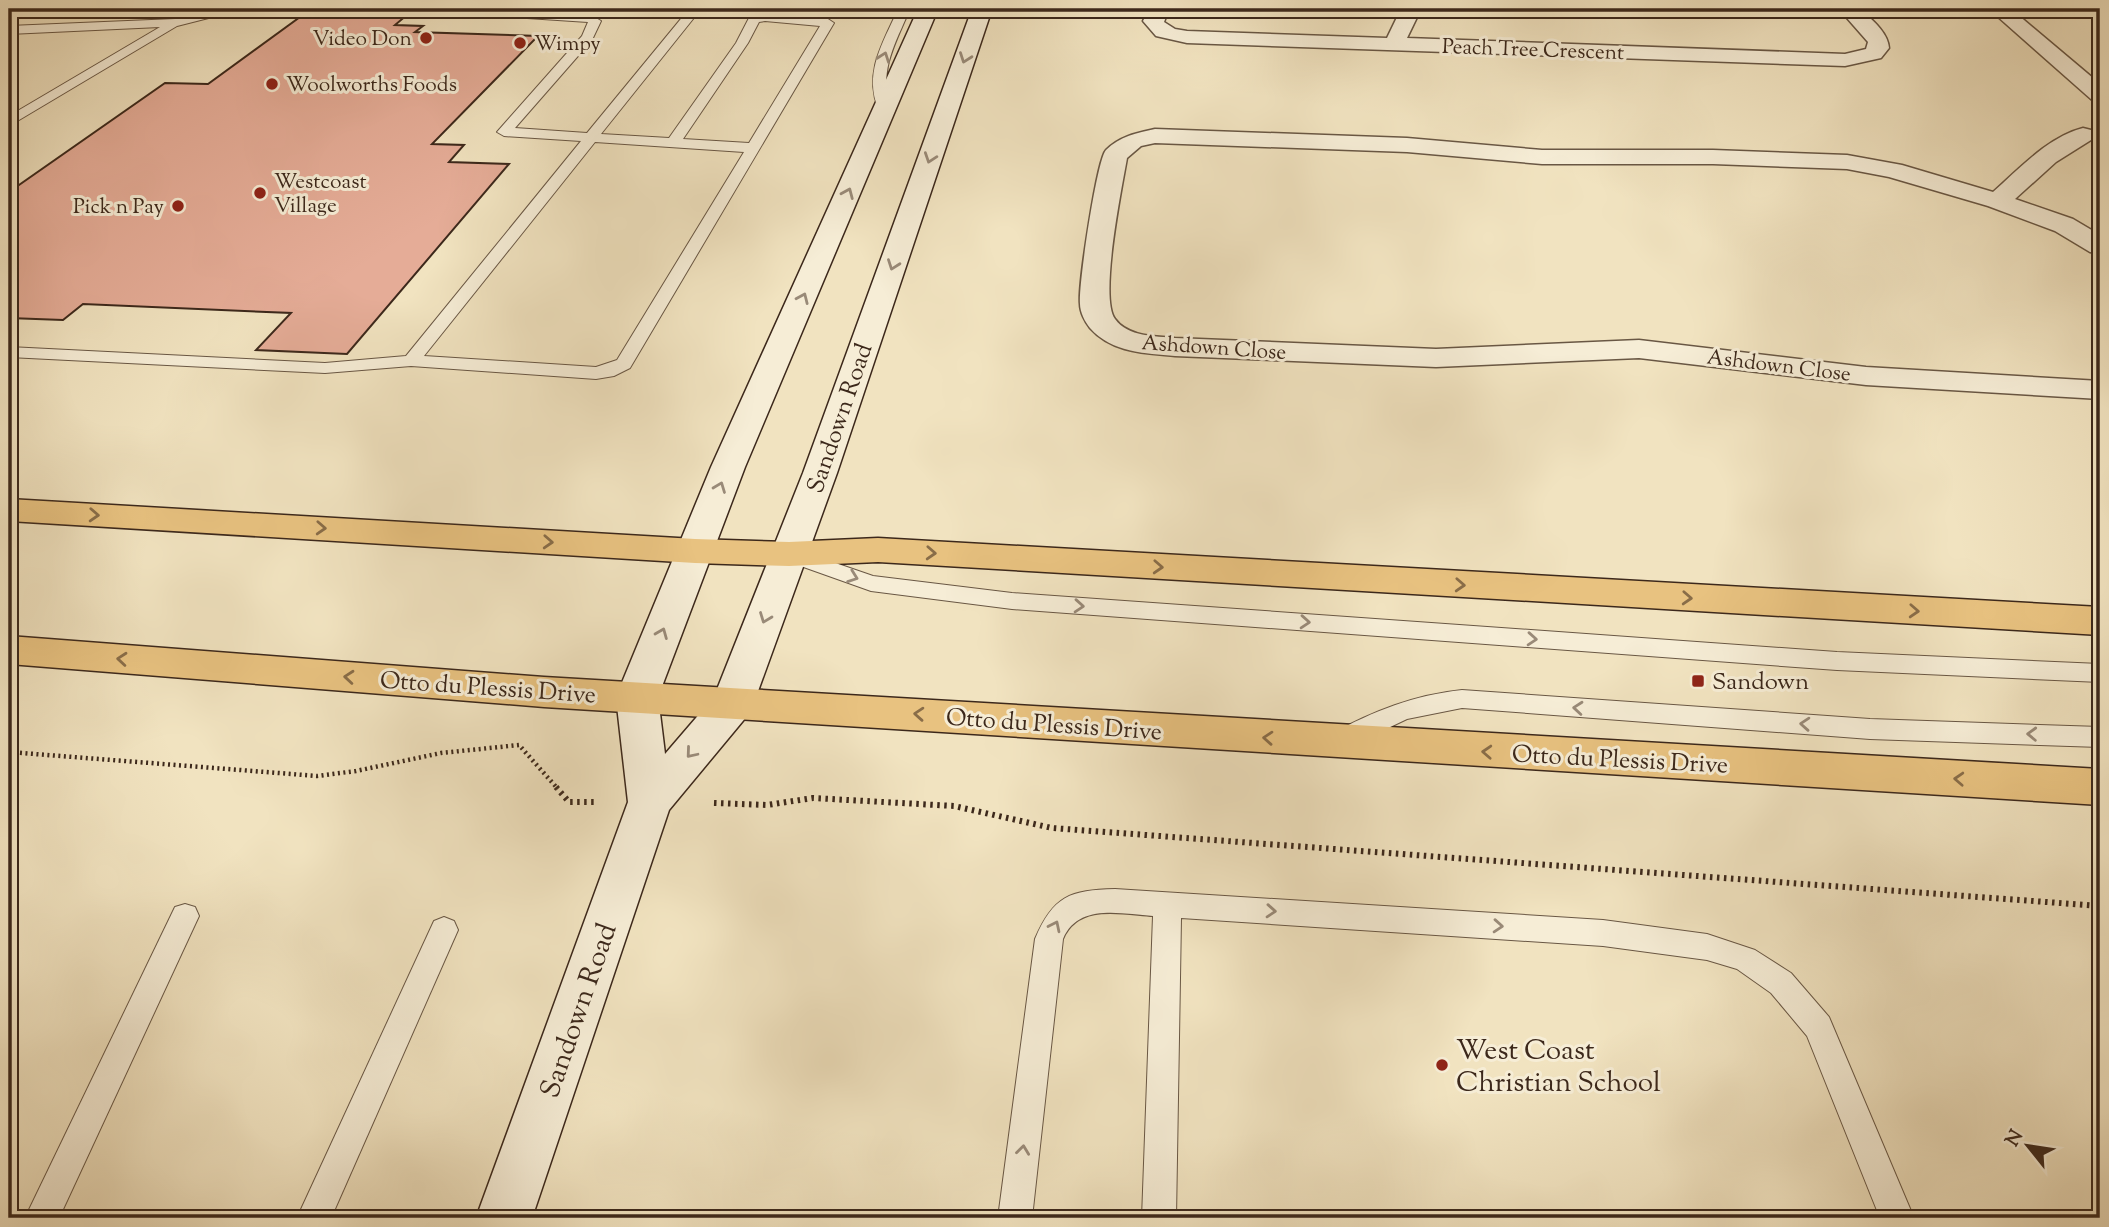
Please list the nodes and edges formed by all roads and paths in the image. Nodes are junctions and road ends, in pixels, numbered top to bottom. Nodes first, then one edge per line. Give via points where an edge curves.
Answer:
1 (238, 9) edge
2 (492, 9) edge
3 (695, 9) edge
4 (893, 9) edge
5 (928, 9) edge
6 (982, 9) edge
7 (1159, 9) edge
8 (1411, 9) edge
9 (1849, 9) edge
10 (1999, 9) edge
11 (175, 23) junction
12 (9, 30) edge
13 (1394, 44) junction
14 (2100, 95) edge
15 (885, 108) junction
16 (9, 122) edge
17 (2086, 123) edge
18 (590, 139) junction
19 (673, 143) junction
20 (754, 148) junction
21 (1997, 201) junction
22 (2100, 246) edge
23 (9, 352) edge
24 (411, 361) junction
25 (2100, 390) edge
26 (9, 510) edge
27 (695, 551) junction
28 (789, 554) junction
29 (2100, 621) edge
30 (9, 650) edge
31 (2100, 673) edge
32 (637, 697) junction
33 (732, 705) junction
34 (2100, 737) edge
35 (1336, 743) junction
36 (9, 752) edge
37 (2100, 787) edge
38 (569, 802) dead end
39 (650, 802) junction
40 (767, 804) dead end
41 (1167, 905) junction
42 (2100, 906) edge
43 (185, 916) dead end
44 (444, 930) dead end
45 (42, 1218) edge
46 (314, 1218) edge
47 (504, 1218) edge
48 (1015, 1218) edge
49 (1159, 1218) edge
50 (1897, 1218) edge

1 - 11 lane
2 - 18 lane via 595,21 587,37 502,131
3 - 18 lane
15 -> 4 lane via 877,94 878,72 900,18
5 - 15 street, Sandown Road
6 -> 28 street, Sandown Road
7 - 13 street, Peach Tree Crescent via 1154,26 1187,37
8 - 13 street
9 - 13 street, Peach Tree Crescent via 1879,38 1877,51 1859,59
10 - 14 street
11 - 12 lane
11 - 16 lane
27 -> 15 street, Sandown Road
17 - 21 street
18 - 19 lane
18 - 24 lane
19 - 20 lane
19 - 20 lane via 754,19 828,23
20 - 24 lane via 620,366 596,373
21 - 22 street, Ashdown Close via 2064,225
21 - 25 street, Ashdown Close via 1893,170 1847,162 1584,159 1407,145 1155,136 1133,141 1115,155 1094,303 1100,321 1112,333 1175,347 1436,358 1639,349 1866,376
23 - 24 lane via 325,368
26 -> 27 main road
27 - 28 main road
32 -> 27 street, Sandown Road
28 -> 29 main road via 878,550
28 -> 31 lane via 871,583 1012,601 1837,661
28 -> 33 street, Sandown Road
32 -> 30 main road, Otto du Plessis Drive
32 - 33 main road, Otto du Plessis Drive
32 - 39 street, Sandown Road
35 -> 33 main road, Otto du Plessis Drive
33 -> 39 street, Sandown Road
34 -> 35 lane via 1870,729 1462,699 1414,705
37 -> 35 main road, Otto du Plessis Drive
36 - 38 path via 317,776 442,753 519,745
39 - 47 street, Sandown Road
40 - 42 path via 813,798 954,806 1077,831
48 -> 41 lane via 1049,939 1056,920 1068,908 1087,902
41 - 49 lane
41 -> 50 lane via 1603,933 1707,947 1745,959 1781,983 1818,1027
43 - 45 lane
44 - 46 lane

